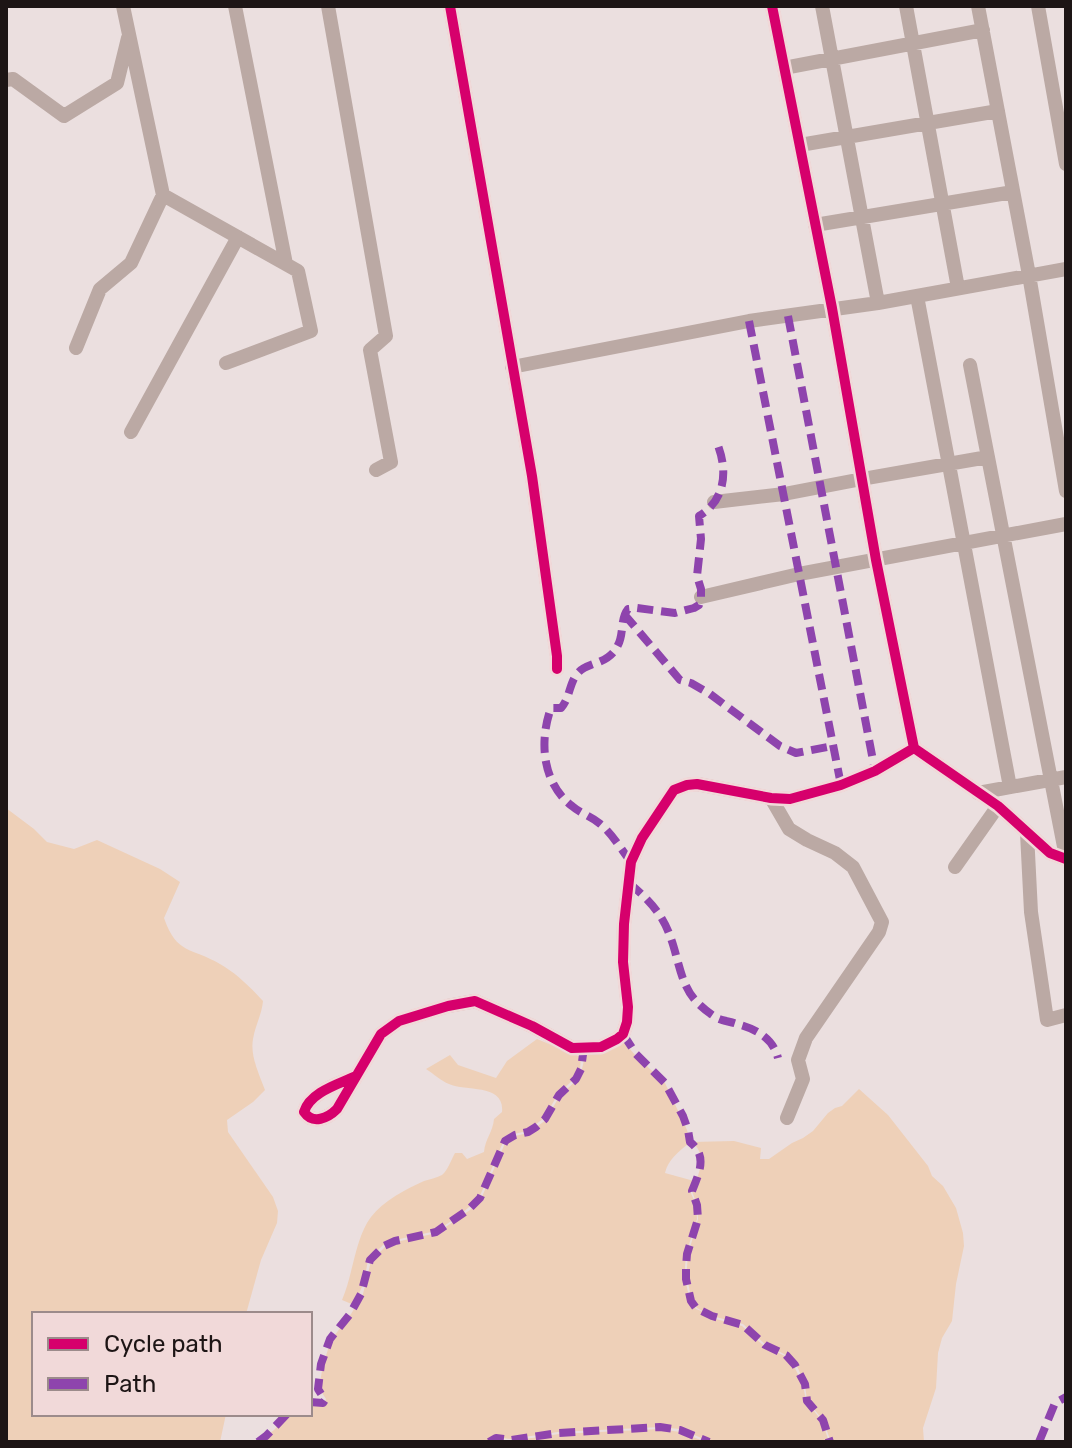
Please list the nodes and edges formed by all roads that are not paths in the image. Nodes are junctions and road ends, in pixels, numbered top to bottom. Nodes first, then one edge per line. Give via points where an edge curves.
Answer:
1 (123, 6) edge
2 (235, 6) edge
3 (328, 6) edge
4 (450, 6) edge
5 (772, 6) edge
6 (822, 6) edge
7 (906, 6) edge
8 (978, 6) edge
9 (1038, 6) edge
10 (983, 30) junction
11 (129, 34) junction
12 (913, 44) junction
13 (832, 59) junction
14 (784, 68) junction
15 (6, 80) edge
16 (998, 111) junction
17 (927, 123) junction
18 (847, 137) junction
19 (800, 145) junction
20 (1066, 164) edge
21 (1013, 192) junction
22 (163, 195) junction
23 (942, 203) junction
24 (862, 217) junction
25 (815, 225) junction
26 (238, 237) junction
27 (286, 264) junction
28 (1066, 269) edge
29 (1029, 275) junction
30 (958, 288) junction
31 (917, 296) junction
32 (878, 303) junction
33 (832, 308) junction
34 (76, 348) dead end
35 (226, 363) dead end
36 (970, 365) dead end
37 (512, 367) junction
38 (131, 432) dead end
39 (988, 457) junction
40 (950, 464) junction
41 (376, 470) dead end
42 (862, 479) junction
43 (1066, 491) edge
44 (714, 502) dead end
45 (1066, 524) edge
46 (1003, 536) junction
47 (965, 543) junction
48 (876, 560) junction
49 (701, 597) dead end
50 (557, 669) dead end
51 (914, 748) junction
52 (1066, 777) edge
53 (1050, 780) junction
54 (1010, 787) junction
55 (978, 793) junction
56 (771, 798) junction
57 (998, 806) junction
58 (1027, 833) junction
59 (1066, 858) edge
60 (955, 867) dead end
61 (1066, 1015) edge
62 (356, 1076) dead end
63 (787, 1118) dead end

1 - 11 street
2 - 27 street
3 - 41 street via 386,336 370,350 391,462
4 - 37 street
5 - 14 street
6 - 13 street
7 - 12 street
8 - 10 street
9 - 20 street
10 - 12 street
10 - 16 street
11 - 15 street via 117,83 64,116 13,79
11 - 22 street
12 - 13 street
12 - 17 street
13 - 14 street
13 - 18 street
14 - 19 street
16 - 17 street
16 - 21 street
17 - 18 street
17 - 23 street
18 - 19 street
18 - 24 street
19 - 25 street
21 - 23 street
21 - 29 street
22 - 26 street
22 - 34 street via 131,263 100,289
23 - 24 street
23 - 30 street
24 - 25 street
24 - 32 street
25 - 33 street
26 - 27 street
26 - 38 street
27 - 35 street via 298,271 311,331
28 - 29 street
29 - 30 street
29 - 43 street
30 - 31 street
31 - 32 street
31 - 40 street
32 - 33 street
33 - 37 street
33 - 42 street
36 - 39 street
37 - 50 street
39 - 40 street
39 - 46 street
40 - 42 street
40 - 47 street
42 - 44 street
42 - 48 street
45 - 46 street
46 - 47 street
46 - 53 street
47 - 48 street
47 - 54 street
48 - 49 street
48 - 51 street
51 - 55 street
51 - 56 street via 841,785 790,799
52 - 53 street
53 - 54 street
53 - 59 street
54 - 55 street
55 - 57 street
56 - 62 street via 687,785 674,790 642,838 631,862 623,962 627,1022 617,1039 601,1047 572,1048 475,1001 399,1021 381,1034
56 - 63 street via 789,829 853,867 882,922 806,1038 798,1060 803,1079
57 - 58 street
57 - 60 street
58 - 59 street via 1050,853
58 - 61 street via 1031,912 1047,1020

